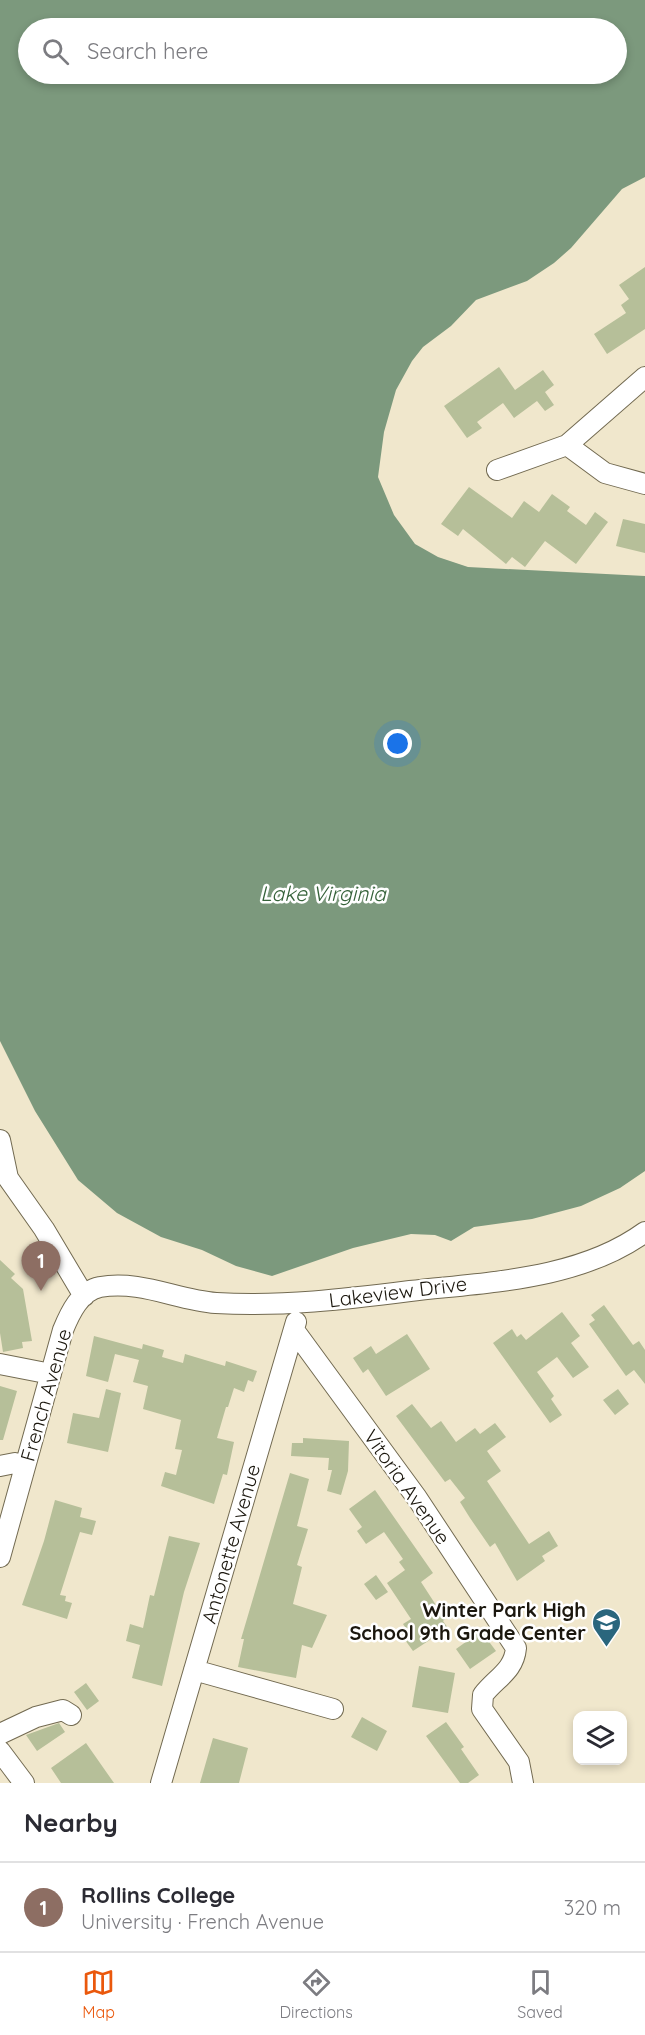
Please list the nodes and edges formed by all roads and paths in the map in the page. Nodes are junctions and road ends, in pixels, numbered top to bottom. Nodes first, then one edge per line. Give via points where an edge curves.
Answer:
1 (645, 377) edge
2 (567, 445) junction
3 (497, 470) dead end
4 (645, 484) edge
5 (0, 1140) edge
6 (645, 1232) edge
7 (84, 1296) junction
8 (298, 1304) junction
9 (294, 1330) junction
10 (0, 1364) edge
11 (51, 1374) junction
12 (0, 1466) edge
13 (25, 1466) junction
14 (0, 1557) edge
15 (194, 1670) junction
16 (333, 1709) dead end
17 (71, 1715) dead end
18 (0, 1734) edge
19 (0, 1750) edge
20 (24, 1783) edge
21 (161, 1783) edge
22 (522, 1783) edge

1 - 2 street
2 - 3 street
2 - 4 street via 605,473
5 - 7 street via 8,1178
6 - 8 street, Lakeview Drive via 587,1262 531,1276
7 - 8 street, Lakeview Drive via 98,1287 142,1286 214,1303
7 - 11 street, French Avenue via 71,1311
8 - 9 street, Antonette Avenue
9 - 15 street, Antonette Avenue
9 - 22 street, Vitoria Avenue via 417,1498 516,1648 509,1670 483,1695 482,1709 519,1762
10 - 11 street
11 - 13 street, French Avenue
12 - 13 street
13 - 14 street, French Avenue
15 - 16 street
15 - 21 street, Antonette Avenue
17 - 18 street via 63,1710 53,1711
19 - 20 street

